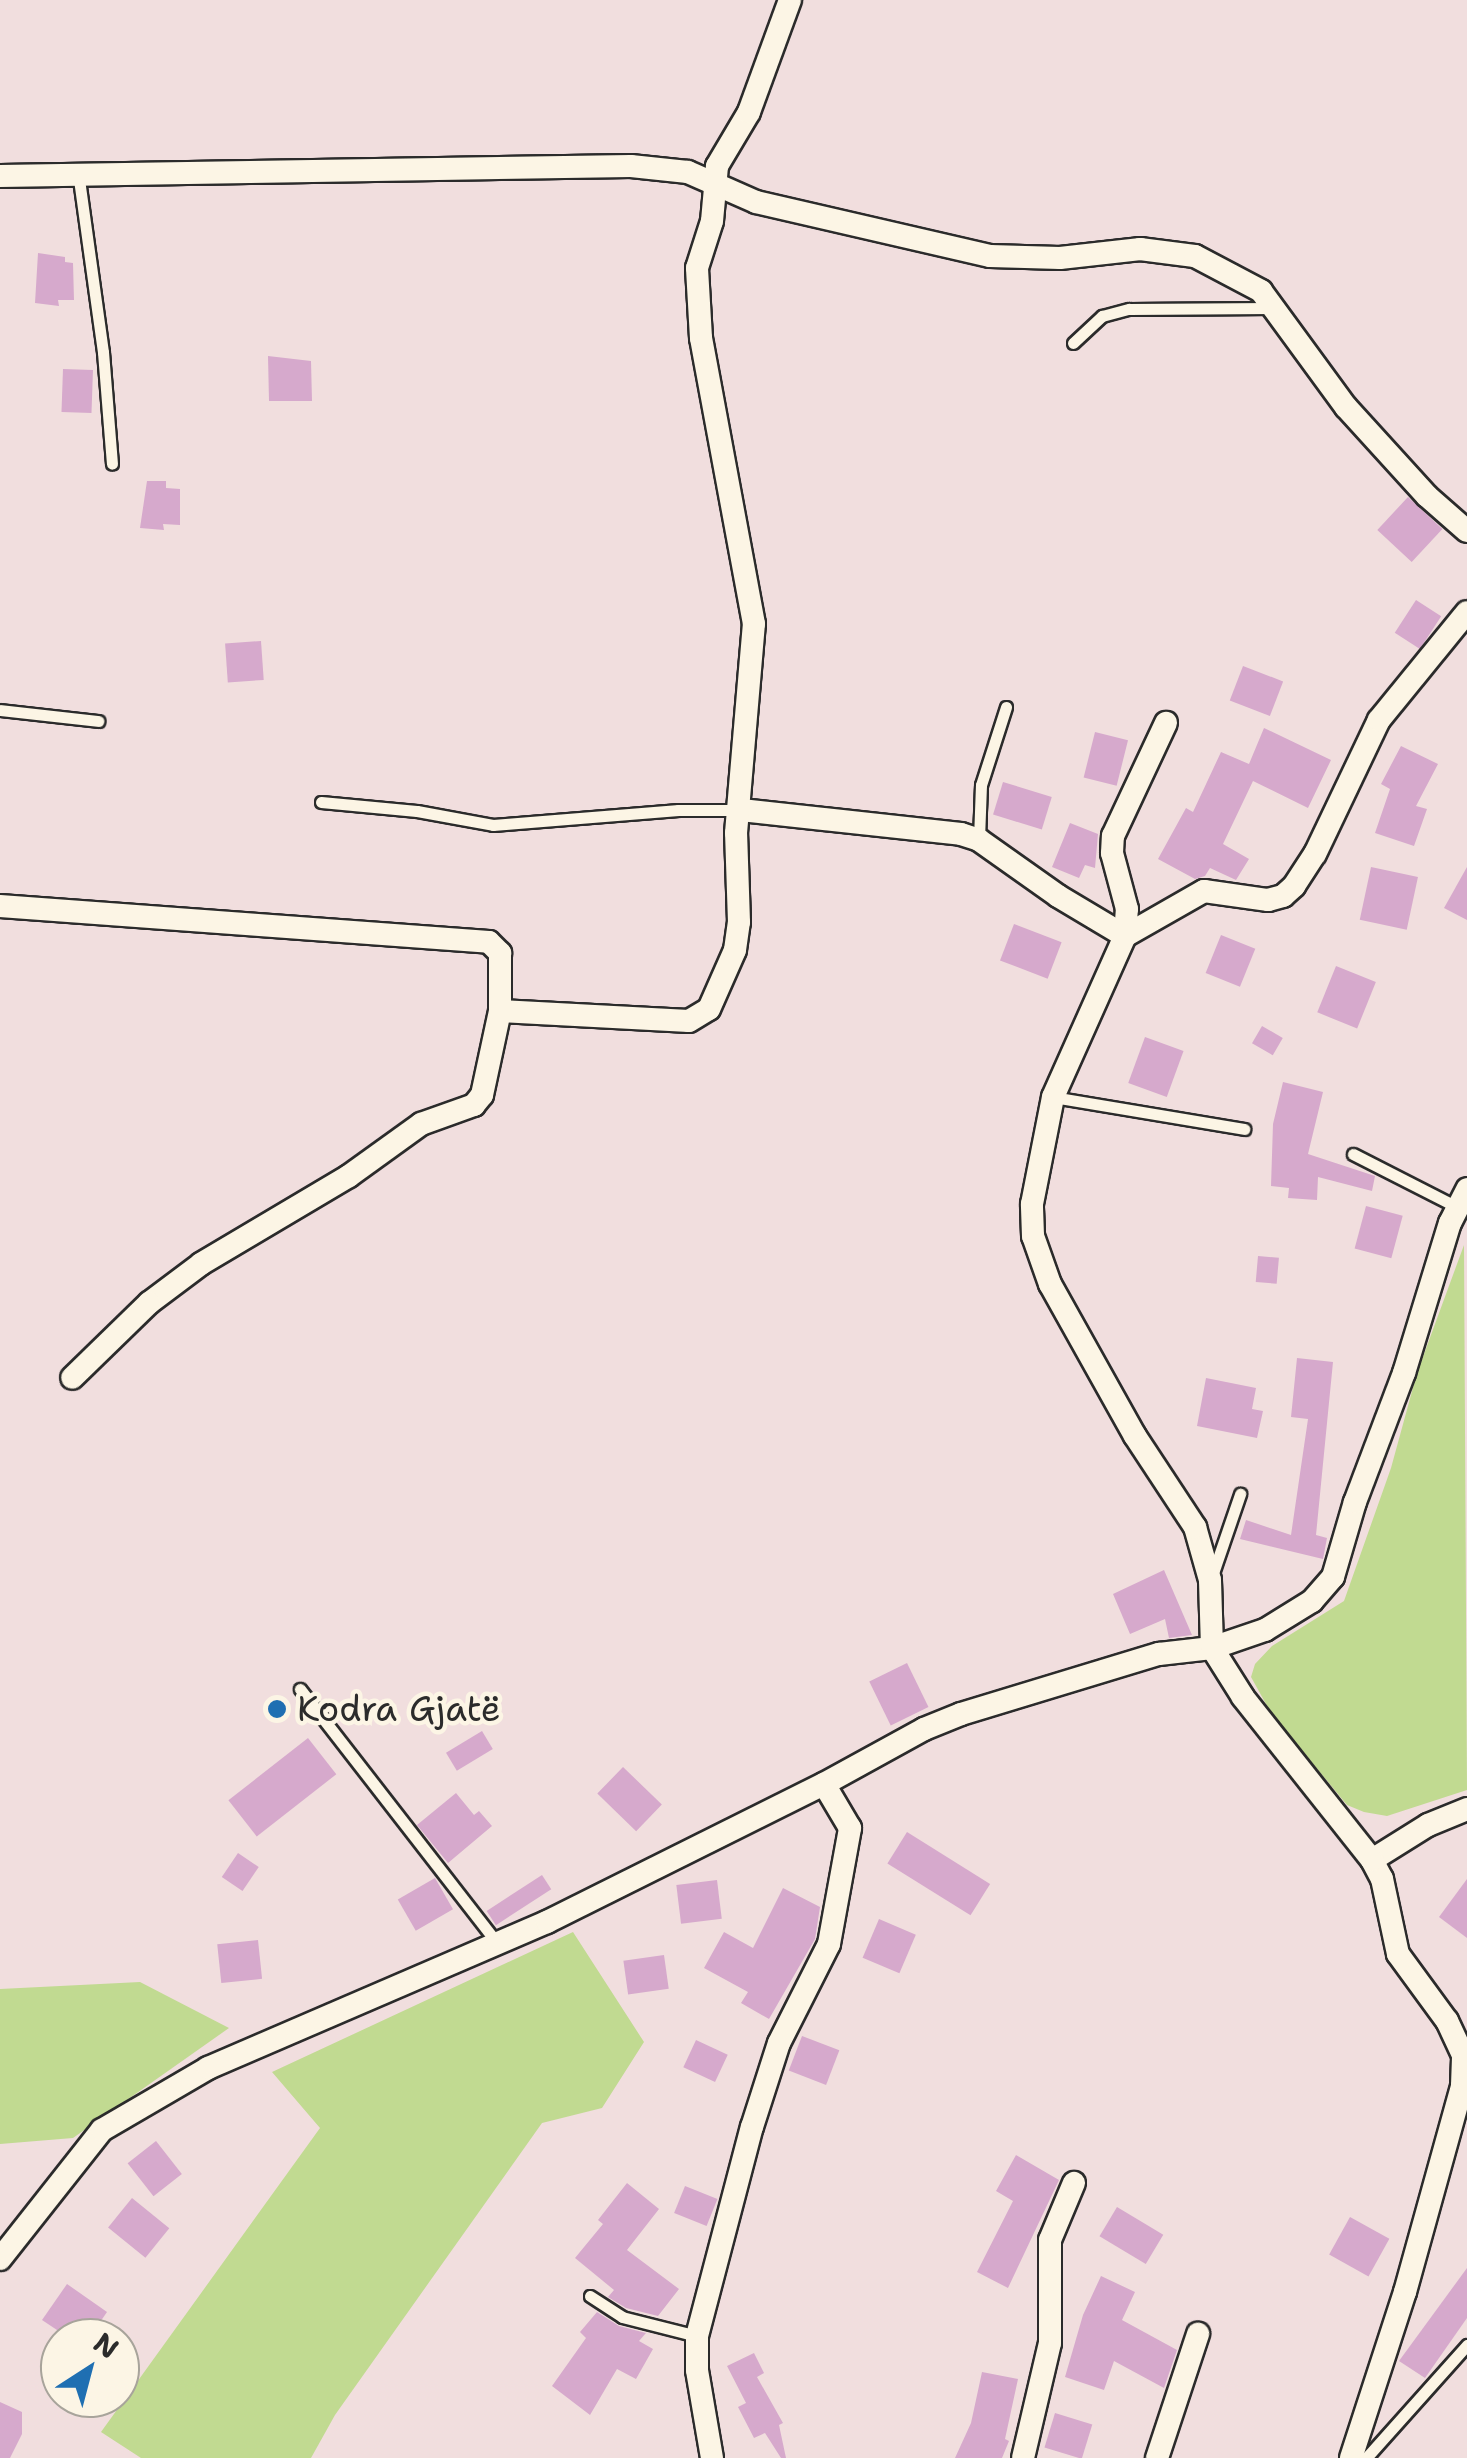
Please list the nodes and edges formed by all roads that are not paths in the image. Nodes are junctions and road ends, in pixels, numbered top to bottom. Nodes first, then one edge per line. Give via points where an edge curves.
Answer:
1 (790, 0) edge
2 (78, 172) junction
3 (0, 176) edge
4 (712, 183) junction
5 (1276, 308) junction
6 (1073, 343) dead end
7 (112, 464) dead end
8 (1467, 531) edge
9 (1467, 612) edge
10 (1006, 708) dead end
11 (0, 710) edge
12 (98, 721) dead end
13 (1166, 723) dead end
14 (321, 802) dead end
15 (740, 810) junction
16 (979, 840) junction
17 (0, 906) edge
18 (1125, 936) junction
19 (500, 1011) junction
20 (1053, 1097) junction
21 (1244, 1129) dead end
22 (1353, 1154) dead end
23 (1462, 1198) edge
24 (72, 1378) dead end
25 (1240, 1494) dead end
26 (1210, 1580) junction
27 (1212, 1648) junction
28 (300, 1688) dead end
29 (824, 1784) junction
30 (1467, 1809) edge
31 (1372, 1860) junction
32 (497, 1943) junction
33 (1465, 2072) edge
34 (1074, 2183) dead end
35 (0, 2260) edge
36 (590, 2296) dead end
37 (1198, 2334) dead end
38 (697, 2336) junction
39 (1467, 2345) edge
40 (712, 2458) edge
41 (1023, 2458) edge
42 (1158, 2458) edge
43 (1351, 2458) edge
44 (1366, 2458) edge

1 - 4 street via 748,112
2 - 3 street
2 - 4 street via 631,166 688,172
2 - 7 lane via 104,352
4 - 5 street via 756,202 990,256 1060,258 1140,249 1195,256 1246,280
4 - 15 street via 712,221 696,296 754,624
5 - 6 lane via 1129,310 1102,316
5 - 8 street via 1346,407
9 - 18 street via 1379,720 1294,886 1268,900 1204,891
10 - 16 lane via 982,785
11 - 12 lane
13 - 18 street via 1113,836 1127,908
14 - 15 lane via 493,825
15 - 16 street
15 - 19 street via 735,950 710,1009 674,1023
16 - 18 street
17 - 19 street via 490,942 500,954
18 - 20 street
19 - 24 street via 482,1095 474,1105 421,1124 350,1176 202,1264 149,1303
20 - 21 lane
20 - 26 street via 1032,1204 1040,1262 1136,1436 1184,1505
22 - 23 lane
23 - 27 street via 1333,1577 1296,1613
25 - 26 lane
26 - 27 street
27 - 29 street via 1158,1654 961,1714
27 - 31 street
28 - 32 lane
29 - 32 street
29 - 38 street via 850,1828 829,1944 780,2043
30 - 31 street via 1428,1824
31 - 33 street via 1398,1954 1456,2037
32 - 35 street via 244,2052 129,2112 80,2154
33 - 43 street
34 - 41 street via 1050,2240 1050,2343
36 - 38 lane via 622,2317
37 - 42 street
38 - 40 street
39 - 44 lane

